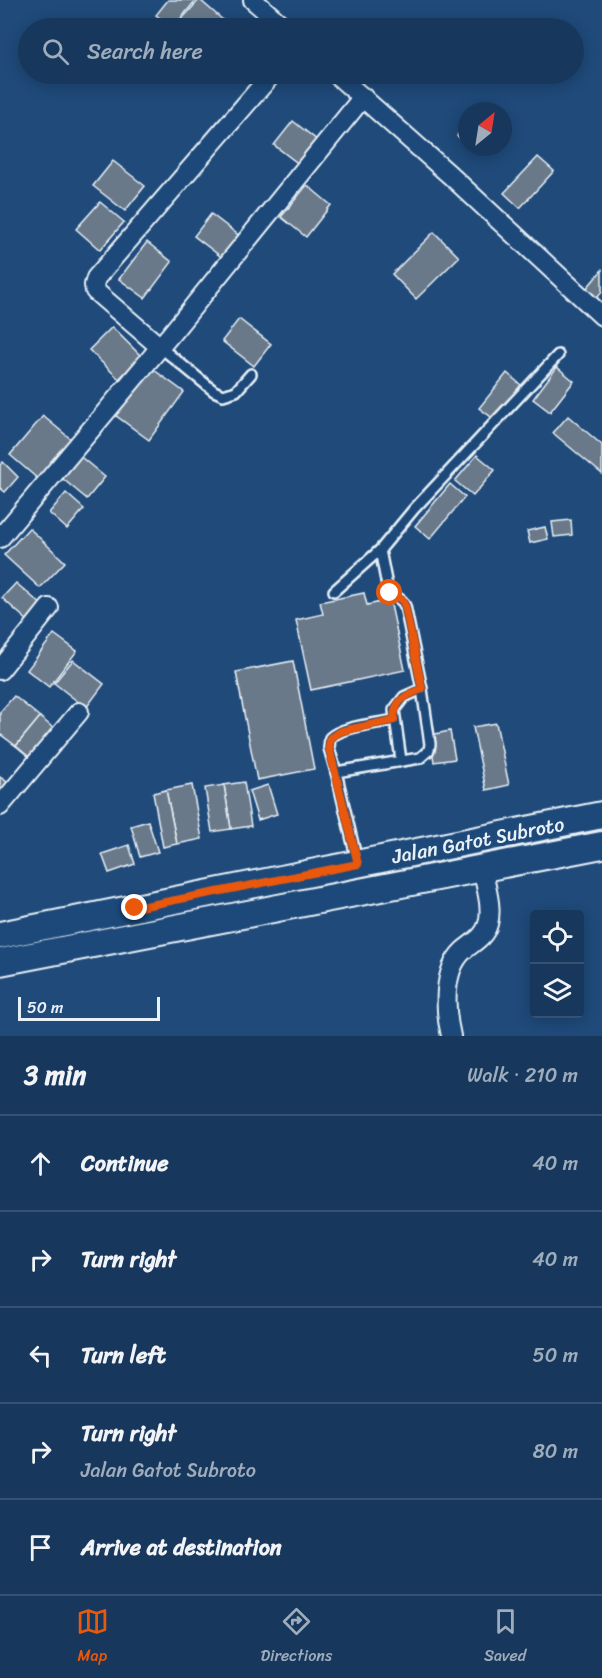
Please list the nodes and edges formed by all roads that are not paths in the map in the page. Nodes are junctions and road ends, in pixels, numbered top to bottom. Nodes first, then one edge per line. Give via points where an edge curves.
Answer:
1 (254, 0) edge
2 (274, 18) edge
3 (263, 84) edge
4 (348, 84) edge
5 (363, 97) junction
6 (602, 316) edge
7 (160, 346) junction
8 (558, 355) dead end
9 (251, 374) dead end
10 (0, 538) edge
11 (380, 550) junction
12 (334, 591) dead end
13 (49, 608) dead end
14 (0, 670) edge
15 (422, 689) junction
16 (79, 712) dead end
17 (394, 720) junction
18 (401, 760) junction
19 (336, 772) junction
20 (0, 807) edge
21 (602, 815) edge
22 (602, 845) edge
23 (358, 864) junction
24 (483, 874) junction
25 (135, 908) junction
26 (93, 917) junction
27 (0, 935) edge
28 (142, 935) junction
29 (100, 942) junction
30 (0, 962) edge
31 (451, 1036) edge

1 - 2 street
3 - 7 street via 96,278 95,291
4 - 5 street
5 - 6 street
5 - 7 street
7 - 9 lane via 223,395 236,391
7 - 10 street
8 - 11 lane
11 - 12 lane
11 - 15 lane via 386,587 404,602
13 - 14 street
15 - 17 lane via 404,697 394,710
15 - 18 lane via 429,750 420,758
16 - 20 street
17 - 18 lane
17 - 19 lane via 333,735 329,748
18 - 19 lane
19 - 23 lane
21 - 23 street, Jalan Gatot Subroto
22 - 24 street, Jalan Gatot Subroto
23 - 25 street, Jalan Gatot Subroto
24 - 28 street, Jalan Gatot Subroto
24 - 31 street via 490,914 488,926 475,943 462,951 453,967 446,992
25 - 26 street, Jalan Gatot Subroto
25 - 28 street
26 - 27 street, Jalan Gatot Subroto
26 - 29 street
28 - 29 street, Jalan Gatot Subroto
29 - 30 street, Jalan Gatot Subroto

